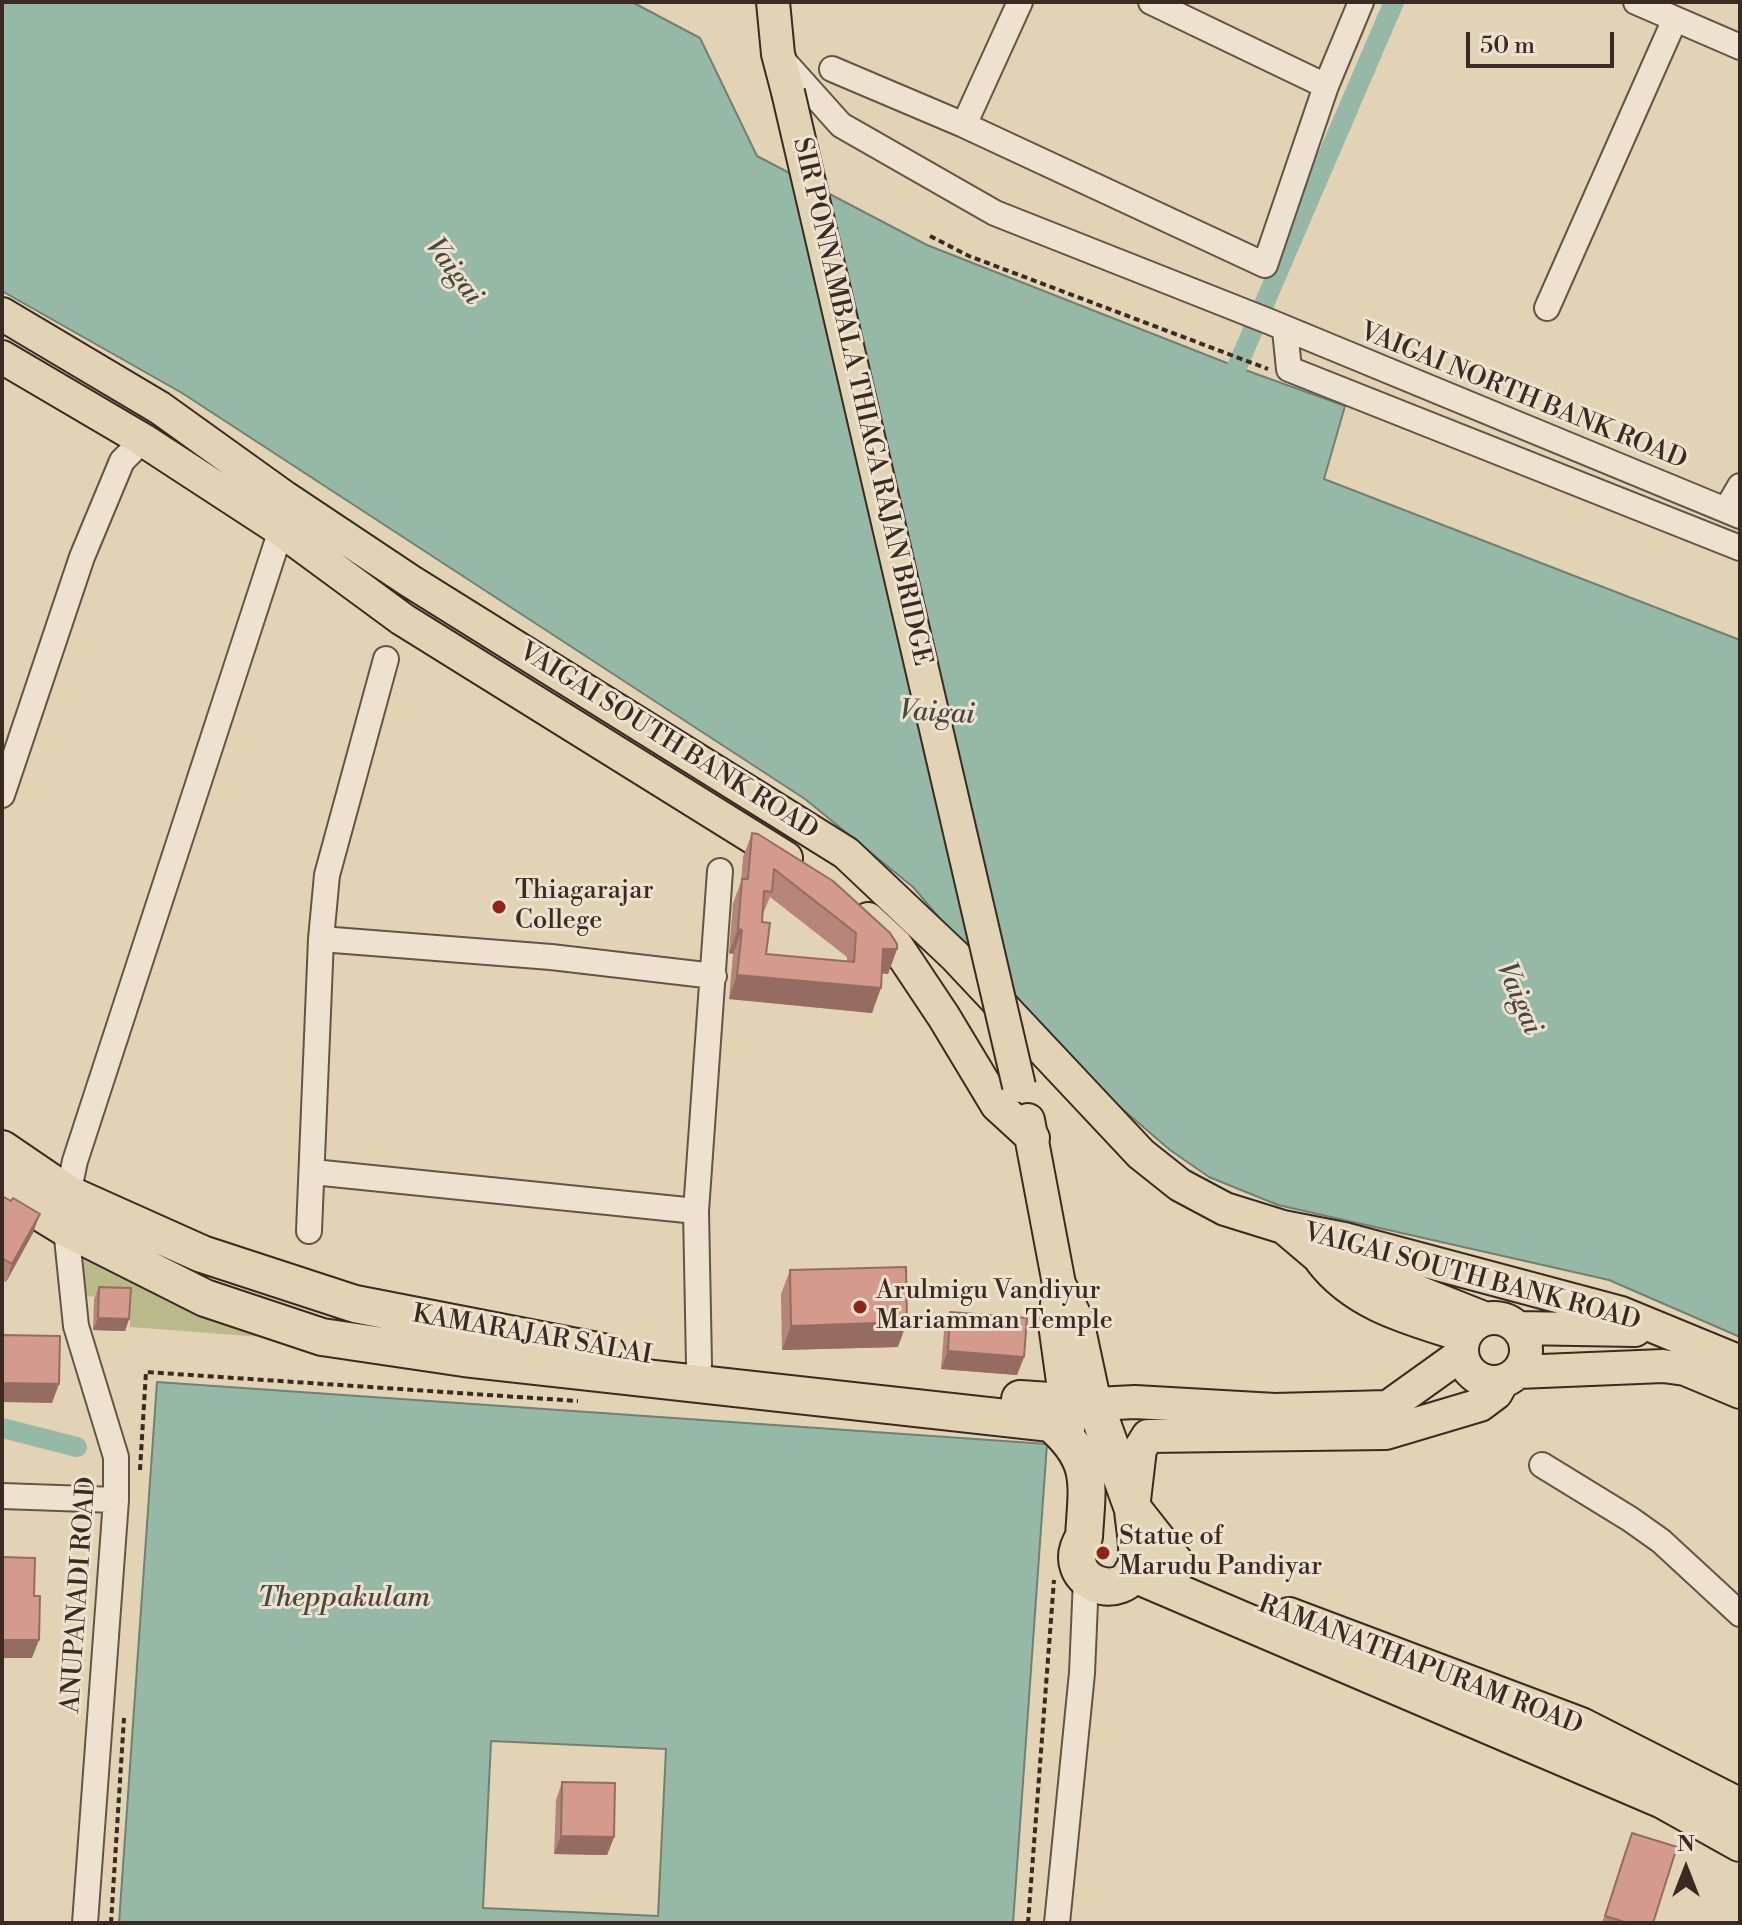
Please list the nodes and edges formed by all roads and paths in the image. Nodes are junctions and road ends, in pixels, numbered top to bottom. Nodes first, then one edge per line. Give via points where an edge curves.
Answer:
1 (773, 2) edge
2 (1020, 2) edge
3 (1151, 2) edge
4 (1361, 2) edge
5 (1636, 2) edge
6 (1675, 19) junction
7 (1740, 47) edge
8 (778, 54) junction
9 (832, 69) dead end
10 (1326, 86) junction
11 (964, 125) junction
12 (930, 236) dead end
13 (1547, 308) dead end
14 (2, 314) edge
15 (1276, 326) junction
16 (2, 357) edge
17 (1258, 365) dead end
18 (143, 440) junction
19 (1740, 486) edge
20 (1733, 513) edge
21 (281, 530) junction
22 (1740, 548) edge
23 (386, 659) dead end
24 (2, 795) edge
25 (720, 871) dead end
26 (809, 873) edge
27 (846, 899) edge
28 (321, 939) junction
29 (714, 976) junction
30 (1033, 1138) junction
31 (2, 1149) edge
32 (313, 1172) junction
33 (2, 1189) edge
34 (67, 1211) junction
35 (696, 1211) junction
36 (1283, 1227) junction
37 (309, 1231) dead end
38 (1518, 1328) junction
39 (1660, 1331) junction
40 (1471, 1336) junction
41 (1740, 1362) edge
42 (698, 1374) junction
43 (1510, 1377) junction
44 (1740, 1392) edge
45 (588, 1401) dead end
46 (1081, 1404) junction
47 (1072, 1440) junction
48 (1542, 1465) dead end
49 (139, 1482) dead end
50 (2, 1496) edge
51 (116, 1500) junction
52 (1133, 1509) junction
53 (1134, 1559) junction
54 (1177, 1565) junction
55 (1070, 1577) junction
56 (1740, 1614) edge
57 (124, 1718) dead end
58 (1740, 1807) edge
59 (1740, 1843) edge
60 (85, 1923) edge
61 (111, 1923) edge
62 (1028, 1923) edge
63 (1057, 1923) edge

1 - 8 main road, SIR PONNAMBALA THIAGA RAJAN BRIDGE
2 - 11 street
3 - 10 street
4 - 10 street
5 - 6 street
6 - 7 street
6 - 13 street
8 - 15 street, VAIGAI NORTH BANK ROAD via 841,125 995,213
8 - 30 main road, SIR PONNAMBALA THIAGA RAJAN BRIDGE, bridge
9 - 11 street
10 - 11 street via 1265,265
12 - 17 path via 969,256
14 - 36 main road, VAIGAI SOUTH BANK ROAD via 160,408 410,581 846,853 955,956 1141,1154 1180,1185 1225,1209
15 - 20 street, VAIGAI NORTH BANK ROAD
15 - 22 street via 1289,369
16 - 18 main road, VAIGAI SOUTH BANK ROAD
18 - 21 main road, VAIGAI SOUTH BANK ROAD
18 - 24 street via 122,461 82,557
19 - 20 street
21 - 26 main road, VAIGAI SOUTH BANK ROAD via 402,619
21 - 34 street, ANUPANADI ROAD via 75,1161
23 - 28 street via 327,875
25 - 29 street
27 - 30 main road via 896,945 997,1105
28 - 29 street
28 - 32 street
29 - 35 street
30 - 46 main road, SIR PONNAMBALA THIAGA RAJAN BRIDGE via 1059,1284 1055,1324
31 - 34 highway, KAMARAJAR SALAI
32 - 35 street
32 - 37 street
33 - 34 highway, KAMARAJAR SALAI
34 - 42 highway, KAMARAJAR SALAI via 205,1298 322,1337 464,1358
34 - 51 street, ANUPANADI ROAD via 76,1326 116,1457
35 - 42 street
36 - 39 main road, VAIGAI SOUTH BANK ROAD via 1621,1313
36 - 40 main road, VAIGAI SOUTH BANK ROAD via 1334,1277 1370,1303
38 - 39 main road, VAIGAI SOUTH BANK ROAD
38 - 40 main road via 1503,1319
38 - 43 main road via 1527,1355
39 - 41 main road, VAIGAI SOUTH BANK ROAD
40 - 43 main road via 1469,1370 1493,1383
40 - 46 main road via 1388,1407 1275,1410
42 - 46 highway, KAMARAJAR SALAI
42 - 47 highway, KAMARAJAR SALAI via 1051,1423
43 - 44 main road, VAIGAI SOUTH BANK ROAD via 1663,1366 1685,1369
43 - 52 main road via 1480,1405 1386,1433 1148,1436 1140,1449
45 - 49 path via 146,1372
46 - 47 main road, SIR PONNAMBALA THIAGA RAJAN BRIDGE
46 - 52 highway, RAMANATHAPURAM ROAD
47 - 55 highway via 1088,1476 1084,1537 1077,1553 1080,1571
48 - 56 street via 1661,1541
50 - 51 street
51 - 60 street, ANUPANADI ROAD
52 - 53 highway
52 - 54 highway, RAMANATHAPURAM ROAD
53 - 54 highway
53 - 55 highway via 1126,1580 1110,1587
53 - 59 highway, RAMANATHAPURAM ROAD via 1663,1800
54 - 58 highway, RAMANATHAPURAM ROAD via 1237,1597 1581,1726
55 - 62 path
55 - 63 street via 1082,1673
57 - 61 path

